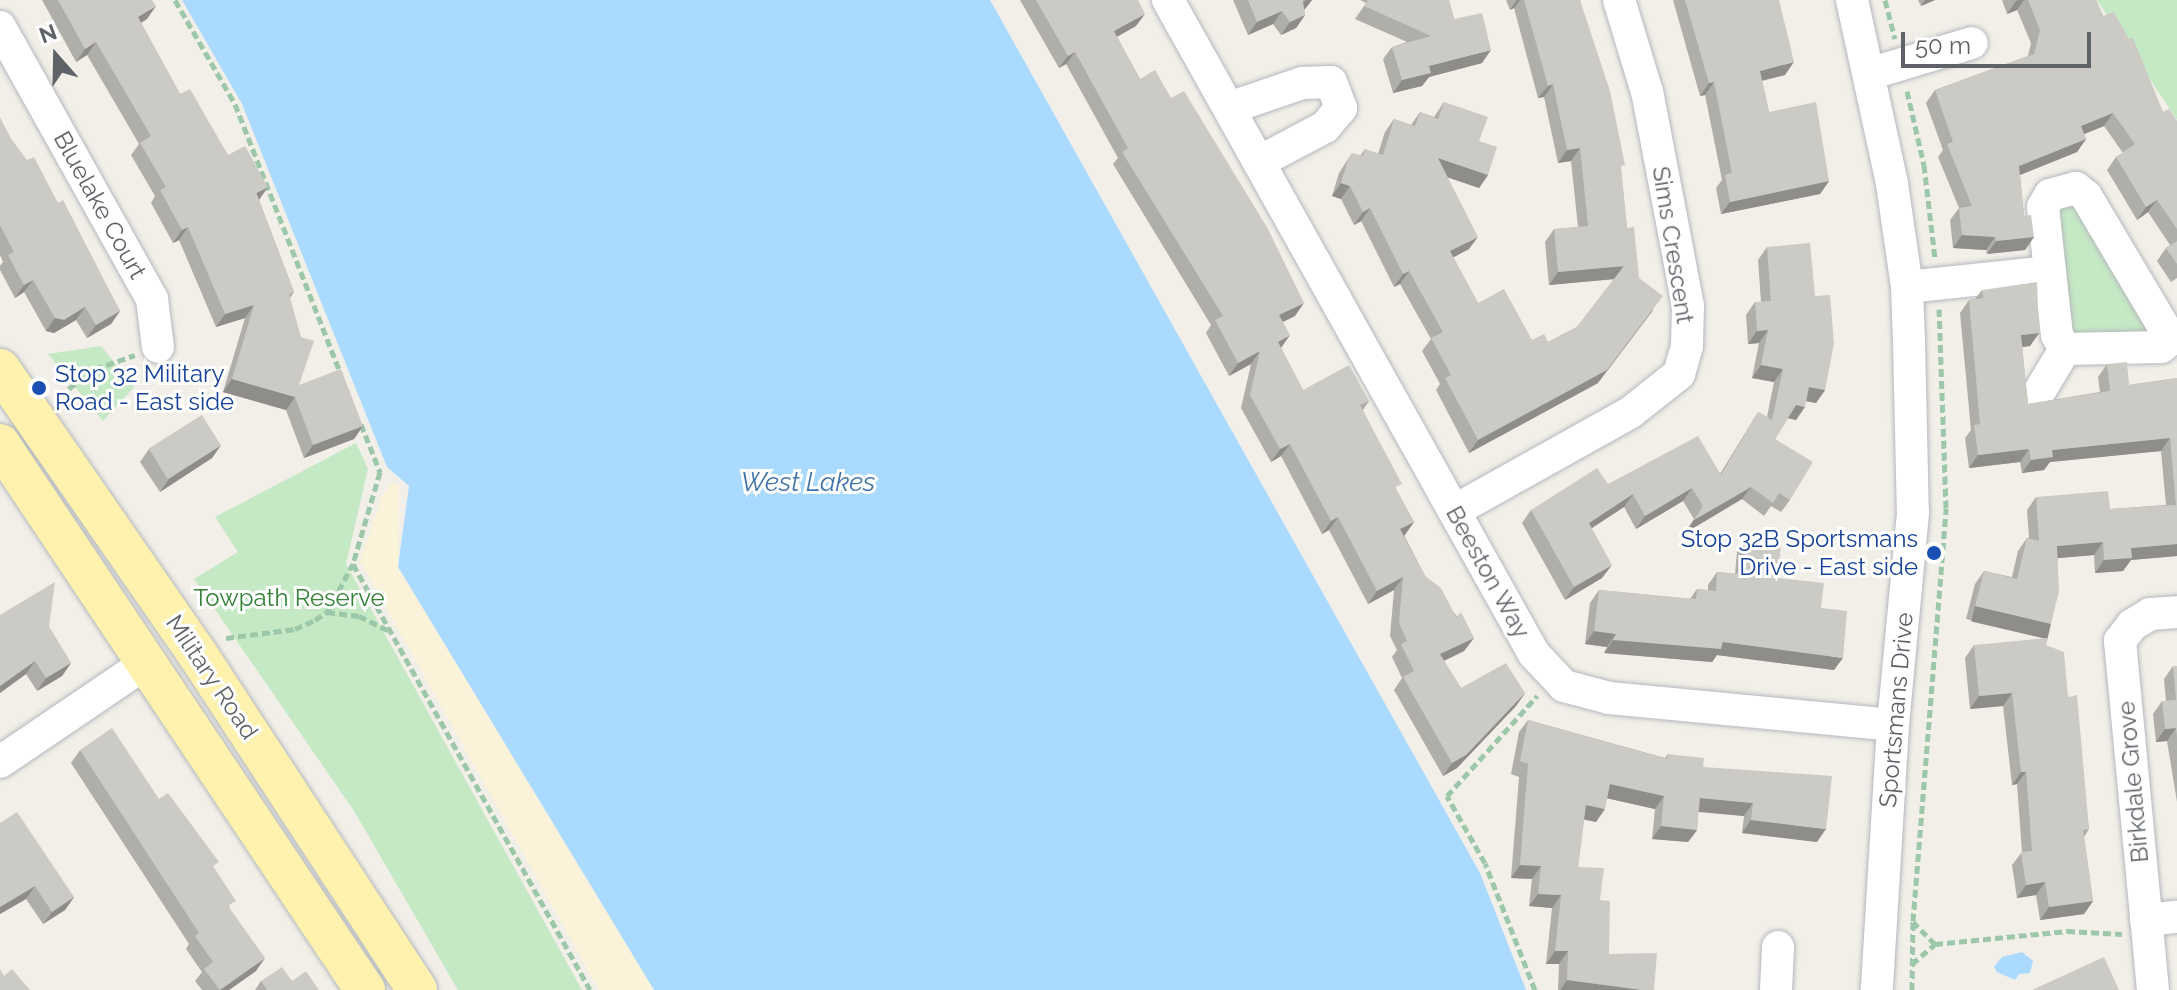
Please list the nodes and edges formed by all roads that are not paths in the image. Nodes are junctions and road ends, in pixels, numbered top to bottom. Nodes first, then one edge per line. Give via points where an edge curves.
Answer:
1 (1168, 0) edge
2 (1619, 0) edge
3 (1852, 0) edge
4 (0, 27) edge
5 (1972, 43) dead end
6 (1872, 73) junction
7 (1229, 108) junction
8 (1259, 162) junction
9 (2050, 272) junction
10 (1907, 287) junction
11 (2174, 340) edge
12 (158, 347) road end
13 (2065, 349) junction
14 (0, 369) edge
15 (2038, 394) dead end
16 (0, 444) edge
17 (1454, 511) junction
18 (2177, 612) edge
19 (149, 661) junction
20 (1893, 725) junction
21 (0, 762) edge
22 (2162, 919) edge
23 (1778, 947) dead end
24 (365, 990) edge
25 (417, 990) edge
26 (1776, 990) edge
27 (1877, 990) edge
28 (2153, 990) edge

1 - 7 street, Beeston Way
2 - 17 street, Sims Crescent via 1647,92 1688,306 1687,346 1679,374 1631,412
3 - 6 street, Sportsmans Drive
4 - 12 street, Bluelake Court via 152,299
5 - 6 street
6 - 10 street, Sportsmans Drive
7 - 8 street, Beeston Way
7 - 8 street via 1302,83 1331,82 1341,108 1325,127
8 - 17 street, Beeston Way
9 - 10 street
9 - 11 street via 2043,207 2050,195 2076,188 2086,196
9 - 13 street via 2057,335
10 - 20 street, Sportsmans Drive via 1913,513
11 - 13 street via 2161,347
13 - 15 street
14 - 25 main road, Military Road via 198,655
16 - 19 main road, Military Road
17 - 20 street, Beeston Way via 1534,654 1564,686 1609,698
18 - 22 street, Birkdale Grove via 2150,614 2120,641
19 - 21 street
19 - 24 main road, Military Road
20 - 27 street, Sportsmans Drive
22 - 28 street, Birkdale Grove
23 - 26 street

